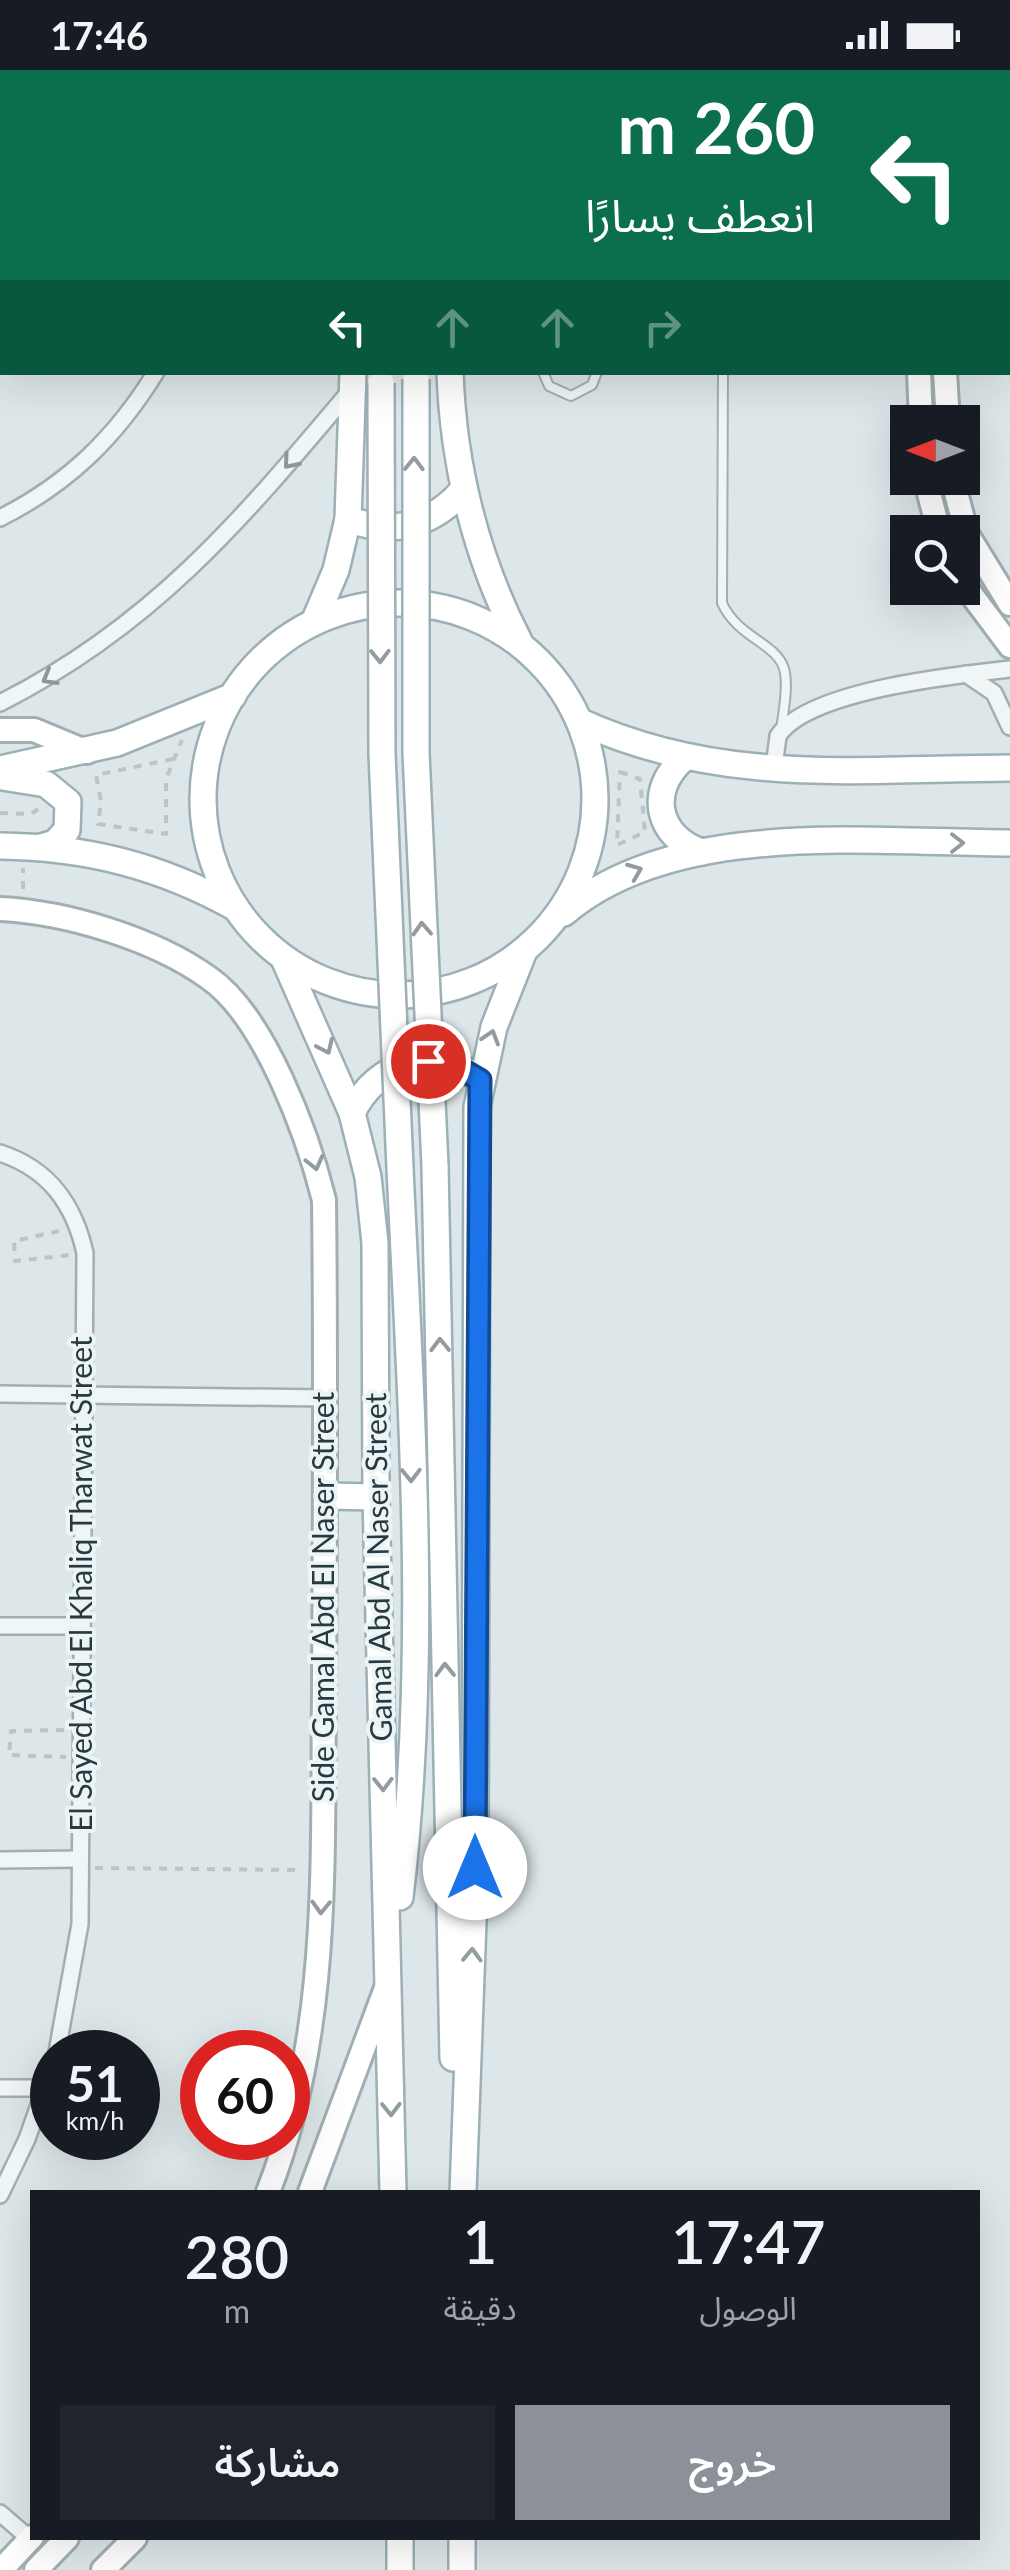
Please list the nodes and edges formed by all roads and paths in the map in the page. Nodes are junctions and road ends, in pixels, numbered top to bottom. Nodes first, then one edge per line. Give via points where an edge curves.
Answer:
1 (154, 375) edge
2 (450, 375) edge
3 (544, 375) edge
4 (595, 375) edge
5 (723, 375) edge
6 (918, 375) edge
7 (945, 375) edge
8 (416, 376) edge
9 (381, 378) edge
10 (352, 380) edge
11 (920, 405) edge
12 (947, 405) edge
13 (464, 489) junction
14 (957, 495) edge
15 (0, 518) edge
16 (348, 519) junction
17 (1010, 604) edge
18 (979, 605) edge
19 (314, 622) junction
20 (521, 645) junction
21 (1010, 646) edge
22 (1010, 669) edge
23 (966, 674) junction
24 (233, 696) junction
25 (0, 704) edge
26 (579, 720) junction
27 (1010, 728) edge
28 (0, 730) edge
29 (781, 730) junction
30 (87, 752) junction
31 (173, 759) joint
32 (683, 759) junction
33 (774, 768) junction
34 (1010, 768) edge
35 (0, 772) edge
36 (640, 780) joint
37 (1010, 843) edge
38 (0, 846) edge
39 (41, 847) junction
40 (702, 852) junction
41 (236, 908) junction
42 (0, 909) edge
43 (552, 922) junction
44 (524, 951) junction
45 (284, 958) junction
46 (480, 1080) junction
47 (352, 1114) junction
48 (0, 1153) edge
49 (79, 1227) junction
50 (85, 1253) junction
51 (0, 1394) edge
52 (83, 1396) junction
53 (326, 1398) junction
54 (326, 1496) junction
55 (376, 1497) junction
56 (0, 1626) edge
57 (82, 1626) junction
58 (81, 1730) junction
59 (81, 1756) junction
60 (0, 1860) edge
61 (80, 1864) junction
62 (322, 1870) junction
63 (388, 1980) junction
64 (62, 2030) edge
65 (0, 2088) edge
66 (30, 2088) edge
67 (30, 2125) edge
68 (269, 2190) edge
69 (311, 2190) edge
70 (393, 2190) edge
71 (463, 2190) edge
72 (0, 2195) edge
73 (0, 2513) edge
74 (30, 2537) edge
75 (30, 2539) edge
76 (65, 2540) edge
77 (134, 2540) edge
78 (396, 2540) edge
79 (462, 2540) edge
80 (1, 2570) edge
81 (36, 2570) edge
82 (103, 2570) edge
83 (400, 2570) edge
84 (462, 2570) edge

1 - 15 street via 102,447 68,478
2 - 13 main road
3 - 4 lane via 548,386 571,396 592,385
5 - 29 lane via 722,603 741,632 780,658 786,673
6 - 11 street
7 - 12 street
71 -> 8 main road, bridge via 450,1978 434,1166 416,753
9 -> 63 main road, bridge via 382,754 411,1477 412,1713
10 - 16 main road
10 -> 25 street via 259,498 165,595 102,644
13 - 16 main road via 441,512 412,525 379,528
13 - 20 main road via 487,570
14 - 17 street via 967,534
16 - 19 main road
18 - 21 street
19 - 20 main road via 406,603 467,615
19 - 24 main road via 282,641
20 - 26 main road
22 - 23 street
23 - 27 street via 994,693
23 - 29 street via 865,691
24 - 30 main road
24 - 41 main road via 206,765 204,802 218,876
26 - 32 main road
26 - 43 main road via 595,810 582,870
28 - 30 street via 46,733
29 - 33 street
30 - 35 main road
31 - 31 path via 166,779 166,834 98,824 96,775
32 - 33 main road
32 - 40 main road via 662,786 663,821 685,847
33 - 34 main road
35 - 39 main road via 46,784 68,802 67,830
36 - 36 path via 644,832 618,845 620,772
40 -> 37 main road via 814,842
38 - 39 main road
39 - 41 main road via 145,866
43 -> 40 main road via 618,878
41 - 45 main road
42 -> 53 street, Side Gamal Abd El Naser Street via 98,924 210,979 241,1014 290,1096 324,1200
43 - 44 main road
44 - 45 main road via 469,984 406,996 342,988
46 -> 44 main road
45 -> 47 main road, Gamal Abd Al Naser Street
46 - 47 main road via 443,1062 401,1065 376,1079
71 -> 46 main road via 475,1868
47 - 55 main road, Gamal Abd Al Naser Street via 375,1243
48 - 49 street, El Sayed Abd El Khaliq Tharwat Street via 37,1170
49 - 50 street, El Sayed Abd El Khaliq Tharwat Street
49 - 50 path via 11,1244 16,1264
50 - 52 street, El Sayed Abd El Khaliq Tharwat Street
51 - 52 street
52 - 53 street
52 - 57 street, El Sayed Abd El Khaliq Tharwat Street
53 - 54 street, Side Gamal Abd El Naser Street
54 - 55 main road
54 - 62 street, Side Gamal Abd El Naser Street
55 -> 63 main road, Gamal Abd Al Naser Street
56 - 57 street
57 - 58 street, El Sayed Abd El Khaliq Tharwat Street
58 - 59 street, El Sayed Abd El Khaliq Tharwat Street
58 - 59 path via 11,1731 9,1754
59 - 61 street, El Sayed Abd El Khaliq Tharwat Street
60 - 61 street
61 - 62 path
61 - 64 street, El Sayed Abd El Khaliq Tharwat Street via 73,1980
62 -> 68 street, Side Gamal Abd El Naser Street via 317,2002 292,2132
63 - 69 street
63 -> 70 main road, Gamal Abd Al Naser Street
65 - 66 street
67 - 72 street
73 - 74 street
75 - 80 street
76 - 81 street
77 - 82 street
78 - 83 main road
79 - 84 main road

